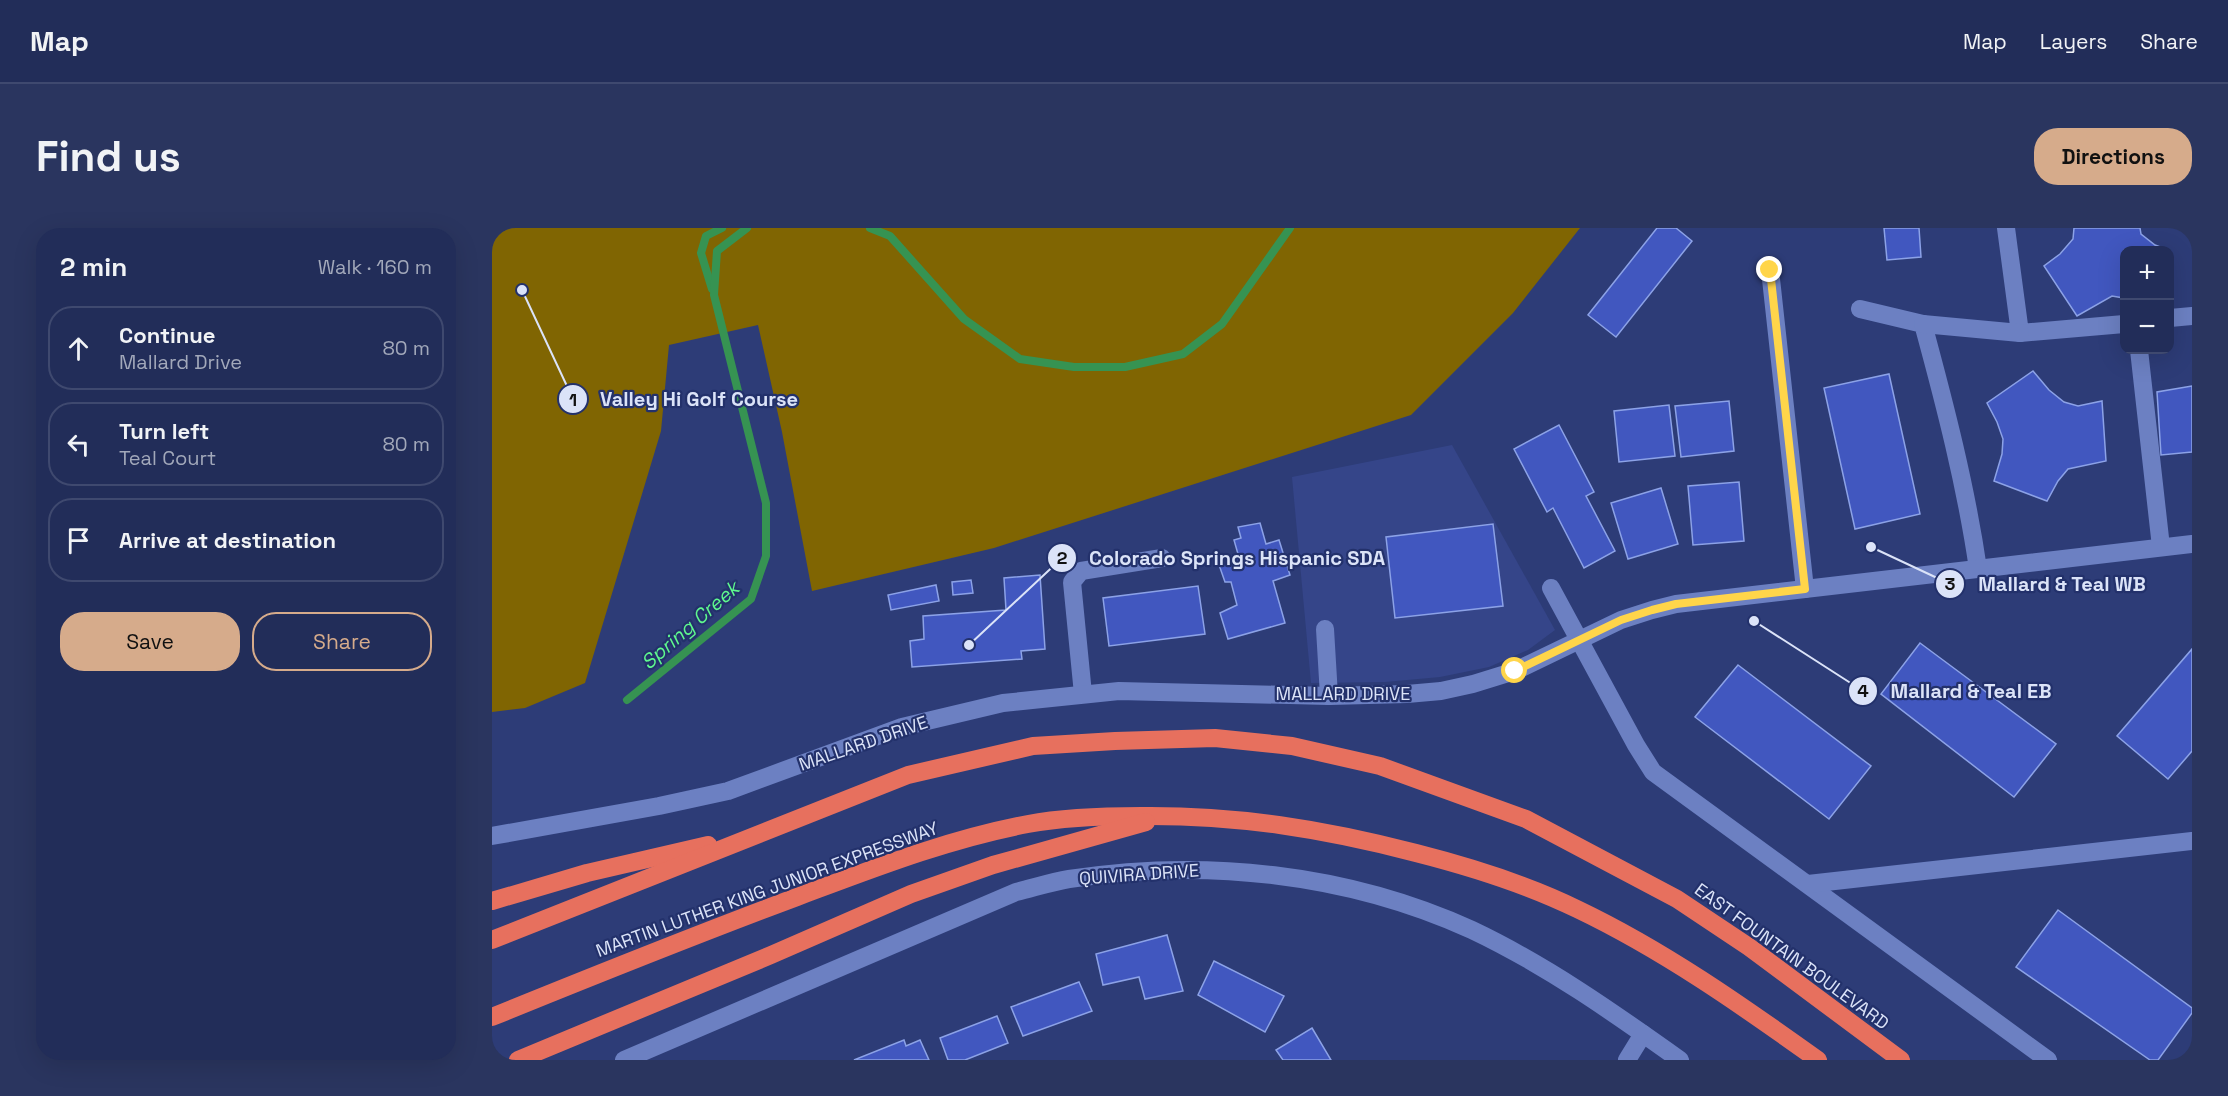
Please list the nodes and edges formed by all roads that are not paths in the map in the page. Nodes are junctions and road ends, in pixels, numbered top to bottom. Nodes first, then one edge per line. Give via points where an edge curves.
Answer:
1 (2006, 228) edge
2 (1770, 270) dead end
3 (1860, 309) dead end
4 (2192, 316) edge
5 (2174, 318) edge
6 (1923, 324) junction
7 (2120, 324) edge
8 (2020, 333) junction
9 (2139, 354) edge
10 (2192, 544) edge
11 (2161, 548) junction
12 (1162, 558) dead end
13 (1978, 569) junction
14 (1551, 588) dead end
15 (1805, 589) junction
16 (1325, 629) dead end
17 (1580, 640) junction
18 (1083, 694) junction
19 (1329, 696) junction
20 (1171, 815) junction
21 (766, 832) junction
22 (492, 836) edge
23 (2192, 841) edge
24 (1808, 884) junction
25 (492, 901) edge
26 (492, 940) edge
27 (492, 1017) edge
28 (1643, 1034) junction
29 (518, 1060) edge
30 (624, 1060) edge
31 (1627, 1060) edge
32 (1680, 1060) edge
33 (1818, 1060) edge
34 (1901, 1060) edge
35 (2048, 1060) edge

1 - 8 street
2 - 15 street
3 - 6 street
4 - 5 street
6 - 8 street
6 - 13 street via 1970,514
7 - 8 street
9 - 11 street
10 - 11 street, MALLARD DRIVE
11 - 13 street, MALLARD DRIVE
12 - 18 street via 1082,572 1072,582
13 - 15 street, MALLARD DRIVE
14 - 17 street
15 - 17 street, MALLARD DRIVE via 1676,604 1621,620
16 - 19 street
17 - 19 street, MALLARD DRIVE via 1515,671 1452,688 1407,694
17 - 24 street via 1653,772
18 - 19 street, MALLARD DRIVE via 1130,691
18 - 22 street, MALLARD DRIVE via 1003,703 902,727 728,791
20 - 27 highway, MARTIN LUTHER KING JUNIOR EXPRESSWAY via 1088,816 1029,824 955,842 876,867 709,930
20 - 29 highway via 993,865 911,894
20 - 33 highway via 1290,825 1371,841 1499,876 1576,908 1656,951
21 - 25 highway via 587,873
21 - 26 highway
21 - 34 highway, EAST FOUNTAIN BOULEVARD via 908,775 1033,746 1215,738 1292,746 1380,766 1452,790 1526,819 1596,854 1677,899 1749,947
23 - 24 street
24 - 35 street
28 - 30 street, QUIVIRA DRIVE via 1547,971 1472,930 1400,902 1319,881 1181,868 1066,879 1016,892
28 - 31 street
28 - 32 street, QUIVIRA DRIVE

